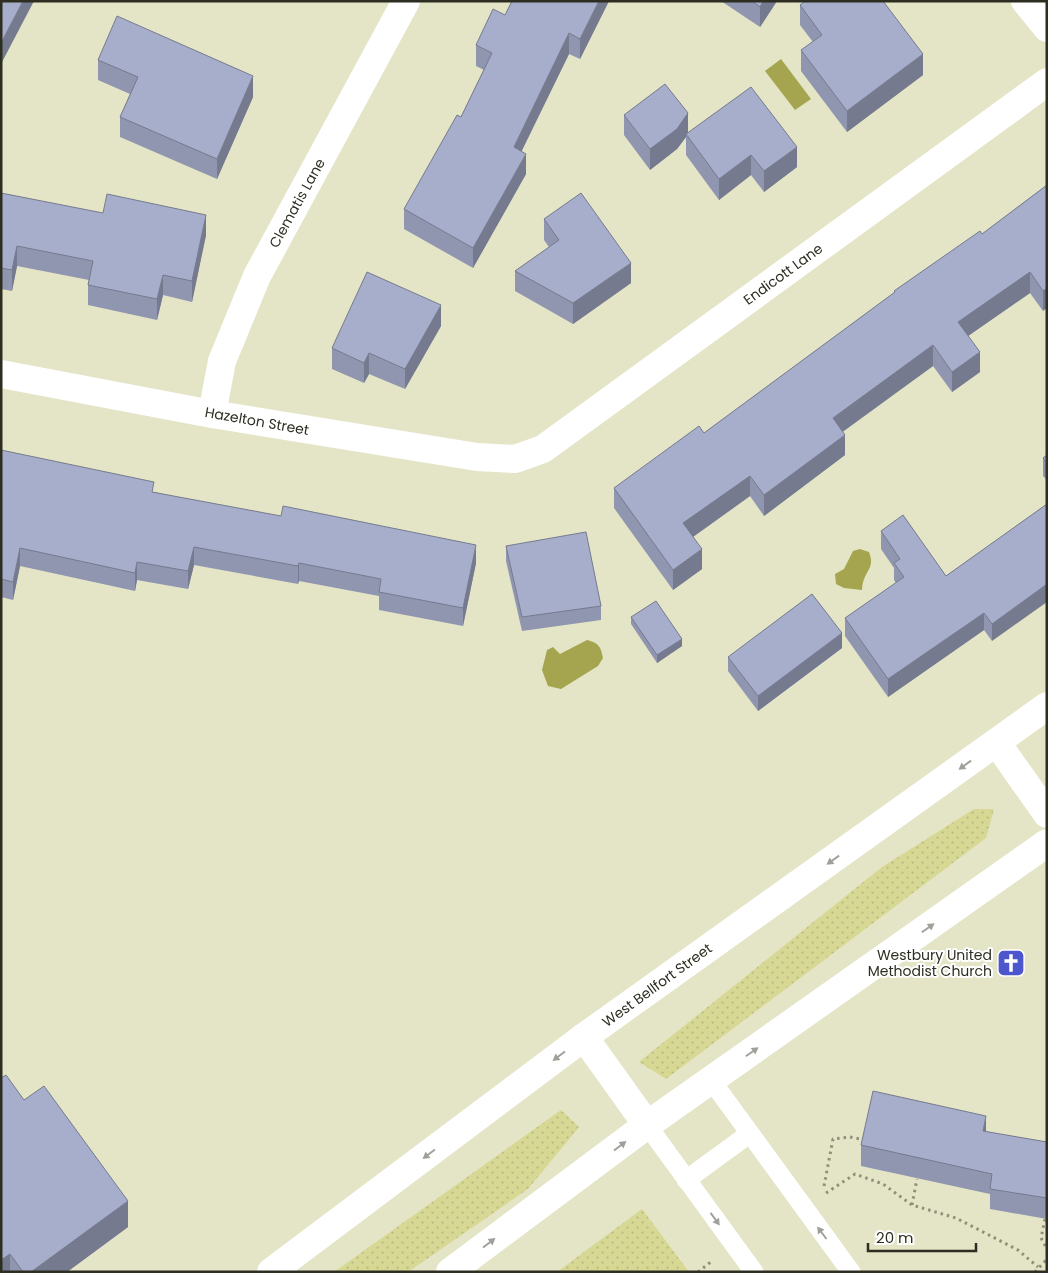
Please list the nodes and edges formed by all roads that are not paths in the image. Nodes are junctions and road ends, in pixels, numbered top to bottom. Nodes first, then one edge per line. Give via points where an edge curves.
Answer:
1 (406, 1) edge
2 (1025, 1) edge
3 (1047, 28) edge
4 (1047, 82) edge
5 (1, 374) edge
6 (212, 414) junction
7 (515, 459) joint
8 (1047, 706) edge
9 (997, 742) junction
10 (1047, 814) edge
11 (1047, 843) edge
12 (584, 1037) junction
13 (711, 1080) junction
14 (647, 1125) junction
15 (749, 1134) junction
16 (686, 1180) junction
17 (271, 1272) edge
18 (450, 1272) edge
19 (754, 1272) edge
20 (852, 1272) edge

1 - 6 main road, Clematis Lane via 257,276 222,361
2 - 3 main road
4 - 7 main road, Endicott Lane via 543,449
5 - 6 main road, Hazelton Street
6 - 7 main road, Hazelton Street via 477,458
8 - 9 main road, West Bellfort Street
9 - 10 main road
9 -> 12 main road, West Bellfort Street
13 -> 11 main road
12 - 14 main road
12 -> 17 main road, West Bellfort Street
13 - 14 main road
13 - 15 lane
14 - 16 lane
18 -> 14 main road
15 - 16 lane
20 -> 15 lane
16 -> 19 lane

